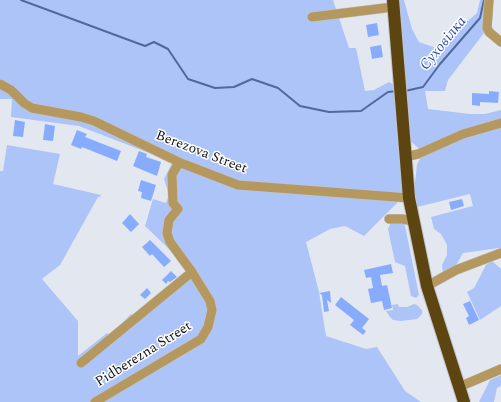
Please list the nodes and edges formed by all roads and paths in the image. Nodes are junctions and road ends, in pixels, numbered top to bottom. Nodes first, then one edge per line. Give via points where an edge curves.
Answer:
1 (489, 0) edge
2 (393, 3) edge
3 (312, 17) dead end
4 (501, 42) edge
5 (0, 84) edge
6 (501, 123) edge
7 (405, 157) junction
8 (181, 163) junction
9 (408, 198) junction
10 (389, 219) dead end
11 (413, 221) junction
12 (501, 253) edge
13 (192, 272) junction
14 (427, 286) junction
15 (81, 363) dead end
16 (501, 370) edge
17 (459, 387) junction
18 (95, 402) edge
19 (464, 402) edge

1 - 4 street via 487,28
2 - 3 street
2 - 7 highway
5 - 8 street, Berezova Street via 32,108 94,121
6 - 7 street via 463,134 418,154
7 - 9 highway
8 - 9 street, Berezova Street via 238,185
8 - 13 street, Pidberezna Street via 172,175 173,203 178,209 169,220 166,229 170,242
9 - 11 highway
10 - 11 street
11 - 14 highway
12 - 14 street via 456,270
13 - 15 street
13 - 18 street, Pidberezna Street via 210,301 212,310 206,332 201,339
14 - 17 highway
16 - 17 street
17 - 19 highway

